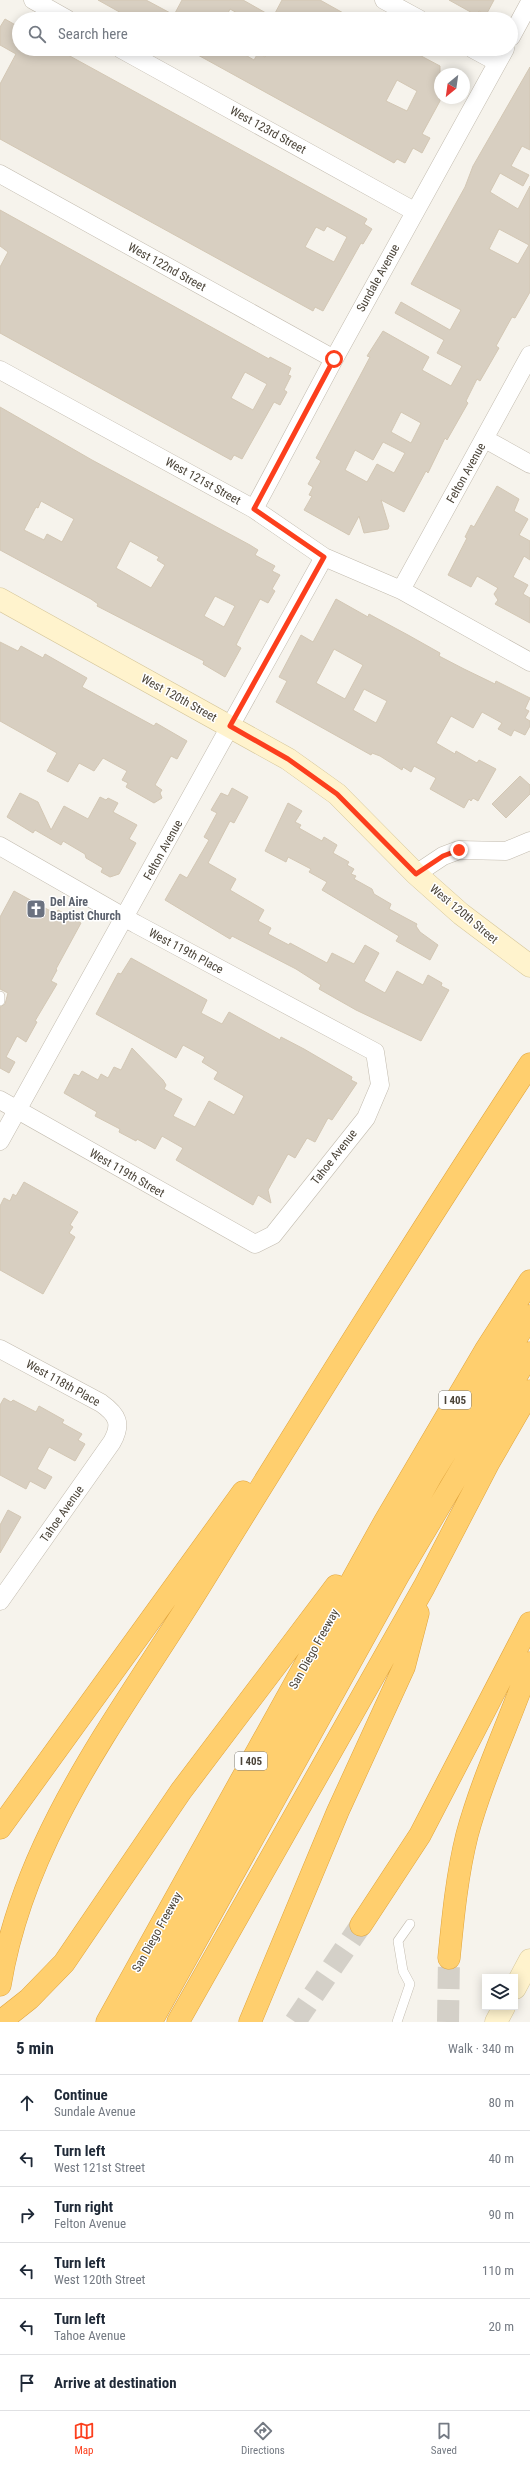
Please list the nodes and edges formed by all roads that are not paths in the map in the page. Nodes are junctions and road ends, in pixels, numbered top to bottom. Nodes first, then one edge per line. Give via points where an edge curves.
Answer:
1 (33, 0) edge
2 (384, 0) edge
3 (530, 2) edge
4 (54, 12) edge
5 (406, 12) edge
6 (518, 24) edge
7 (134, 56) edge
8 (501, 56) edge
9 (0, 174) edge
10 (414, 211) junction
11 (530, 355) edge
12 (334, 359) junction
13 (0, 370) edge
14 (485, 439) junction
15 (530, 464) edge
16 (254, 509) junction
17 (324, 557) junction
18 (402, 590) junction
19 (0, 599) edge
20 (530, 662) edge
21 (230, 726) junction
22 (530, 841) edge
23 (0, 846) edge
24 (416, 874) junction
25 (125, 918) junction
26 (530, 966) edge
27 (0, 996) edge
28 (0, 1001) edge
29 (375, 1052) joint
30 (530, 1064) edge
31 (0, 1100) edge
32 (17, 1110) junction
33 (0, 1141) edge
34 (255, 1244) joint
35 (530, 1281) edge
36 (530, 1316) edge
37 (0, 1349) edge
38 (530, 1353) edge
39 (342, 1356) junction
40 (530, 1391) edge
41 (118, 1424) joint
42 (384, 1521) junction
43 (424, 1588) junction
44 (0, 1601) edge
45 (530, 1623) edge
46 (530, 1663) edge
47 (0, 1828) edge
48 (410, 1924) dead end
49 (360, 1925) tunnel mouth
50 (449, 1958) tunnel mouth
51 (530, 1960) edge
52 (518, 1982) edge
53 (0, 1986) edge
54 (502, 2010) edge
55 (0, 2022) edge
56 (107, 2022) edge
57 (129, 2022) edge
58 (151, 2022) edge
59 (178, 2022) edge
60 (250, 2022) edge
61 (397, 2022) edge
62 (496, 2022) edge

1 - 4 street
2 - 5 street
3 - 6 street
7 - 10 street, West 123rd Street
8 - 10 street, Sundale Avenue
9 - 12 street, West 122nd Street
10 - 12 street, Sundale Avenue
11 - 14 street, Felton Avenue
12 - 16 street, Sundale Avenue
13 - 16 street, West 121st Street
14 - 15 street
14 - 18 street, Felton Avenue
16 - 17 street, West 121st Street
17 - 18 street, West 121st Street
17 - 21 street, Felton Avenue
18 - 20 street, West 121st Street
19 - 21 main road, West 120th Street
21 - 24 main road, West 120th Street via 288,759 337,794
21 - 25 street, Felton Avenue
22 - 24 street via 506,851 459,850 443,856
23 - 25 street, West 119th Place
24 - 26 main road, West 120th Street via 461,914
25 - 29 street, West 119th Place
25 - 32 street, Felton Avenue
27 - 28 lane
29 - 34 street, Tahoe Avenue via 380,1084 366,1118 273,1235
30 - 39 highway
31 - 32 street, West 119th Street
32 - 33 street, Felton Avenue
32 - 34 street, West 119th Street
35 - 42 highway, San Diego Freeway / I 405 via 485,1351
36 - 57 highway via 431,1476
37 - 41 street, West 118th Place via 101,1403 113,1412
38 - 58 highway via 394,1583
39 - 47 highway
39 - 53 highway via 191,1601 79,1774 40,1852 23,1897 10,1938
40 - 43 highway via 489,1462
41 - 44 street, Tahoe Avenue via 112,1442
42 - 55 highway via 181,1791 64,1963 29,1999
42 - 56 highway, San Diego Freeway / I 405
43 - 59 highway
43 - 60 highway via 404,1667 338,1811
45 - 49 highway via 420,1835
46 - 50 highway via 467,1835
48 - 61 lane via 398,1941 403,1972 410,1984
51 - 52 main road
54 - 62 main road

